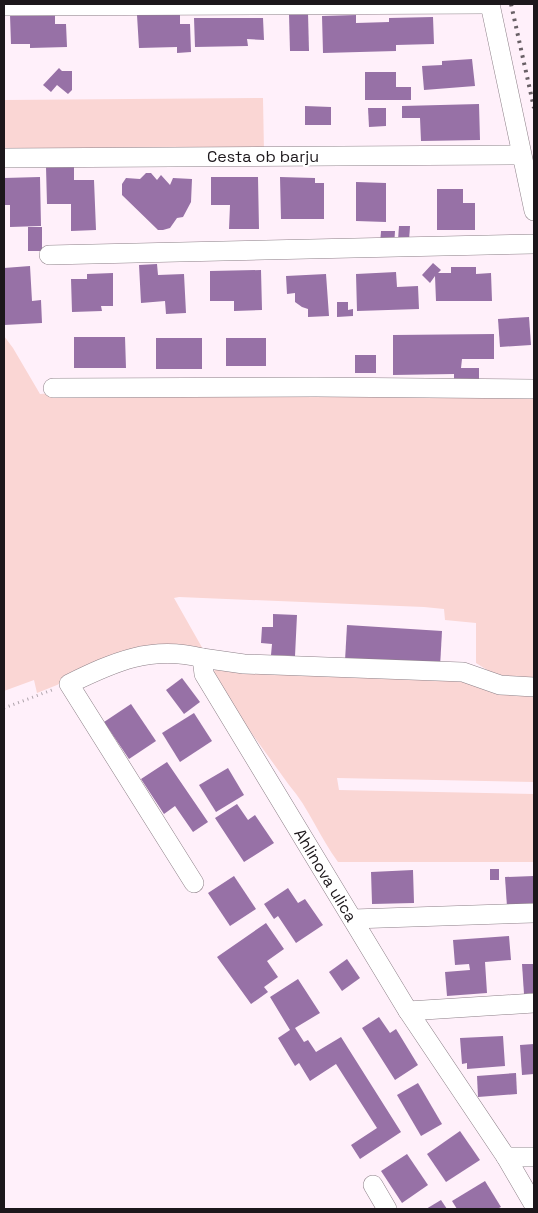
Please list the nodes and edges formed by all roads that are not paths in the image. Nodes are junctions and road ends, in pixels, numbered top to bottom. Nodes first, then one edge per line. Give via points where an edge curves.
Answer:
1 (490, 4) edge
2 (4, 6) edge
3 (521, 155) junction
4 (4, 158) edge
5 (534, 211) edge
6 (534, 244) edge
7 (49, 256) dead end
8 (53, 388) dead end
9 (534, 389) edge
10 (202, 658) junction
11 (534, 687) edge
12 (194, 883) dead end
13 (534, 913) edge
14 (353, 919) junction
15 (534, 1003) edge
16 (408, 1011) junction
17 (506, 1157) junction
18 (534, 1157) edge
19 (373, 1185) dead end
20 (534, 1205) edge
21 (386, 1209) edge

1 - 2 street
1 - 3 street
3 - 4 street, Cesta ob barju
3 - 5 street
6 - 7 street
8 - 9 street
10 - 11 street via 244,664 463,672 500,685
10 - 12 street via 187,654 147,654 109,665 69,684
10 - 14 street, Ahlinova ulica via 204,674
13 - 14 street
14 - 16 street, Ahlinova ulica
15 - 16 street
16 - 17 street, Ahlinova ulica
17 - 18 street
17 - 20 street, Ahlinova ulica
19 - 21 street

